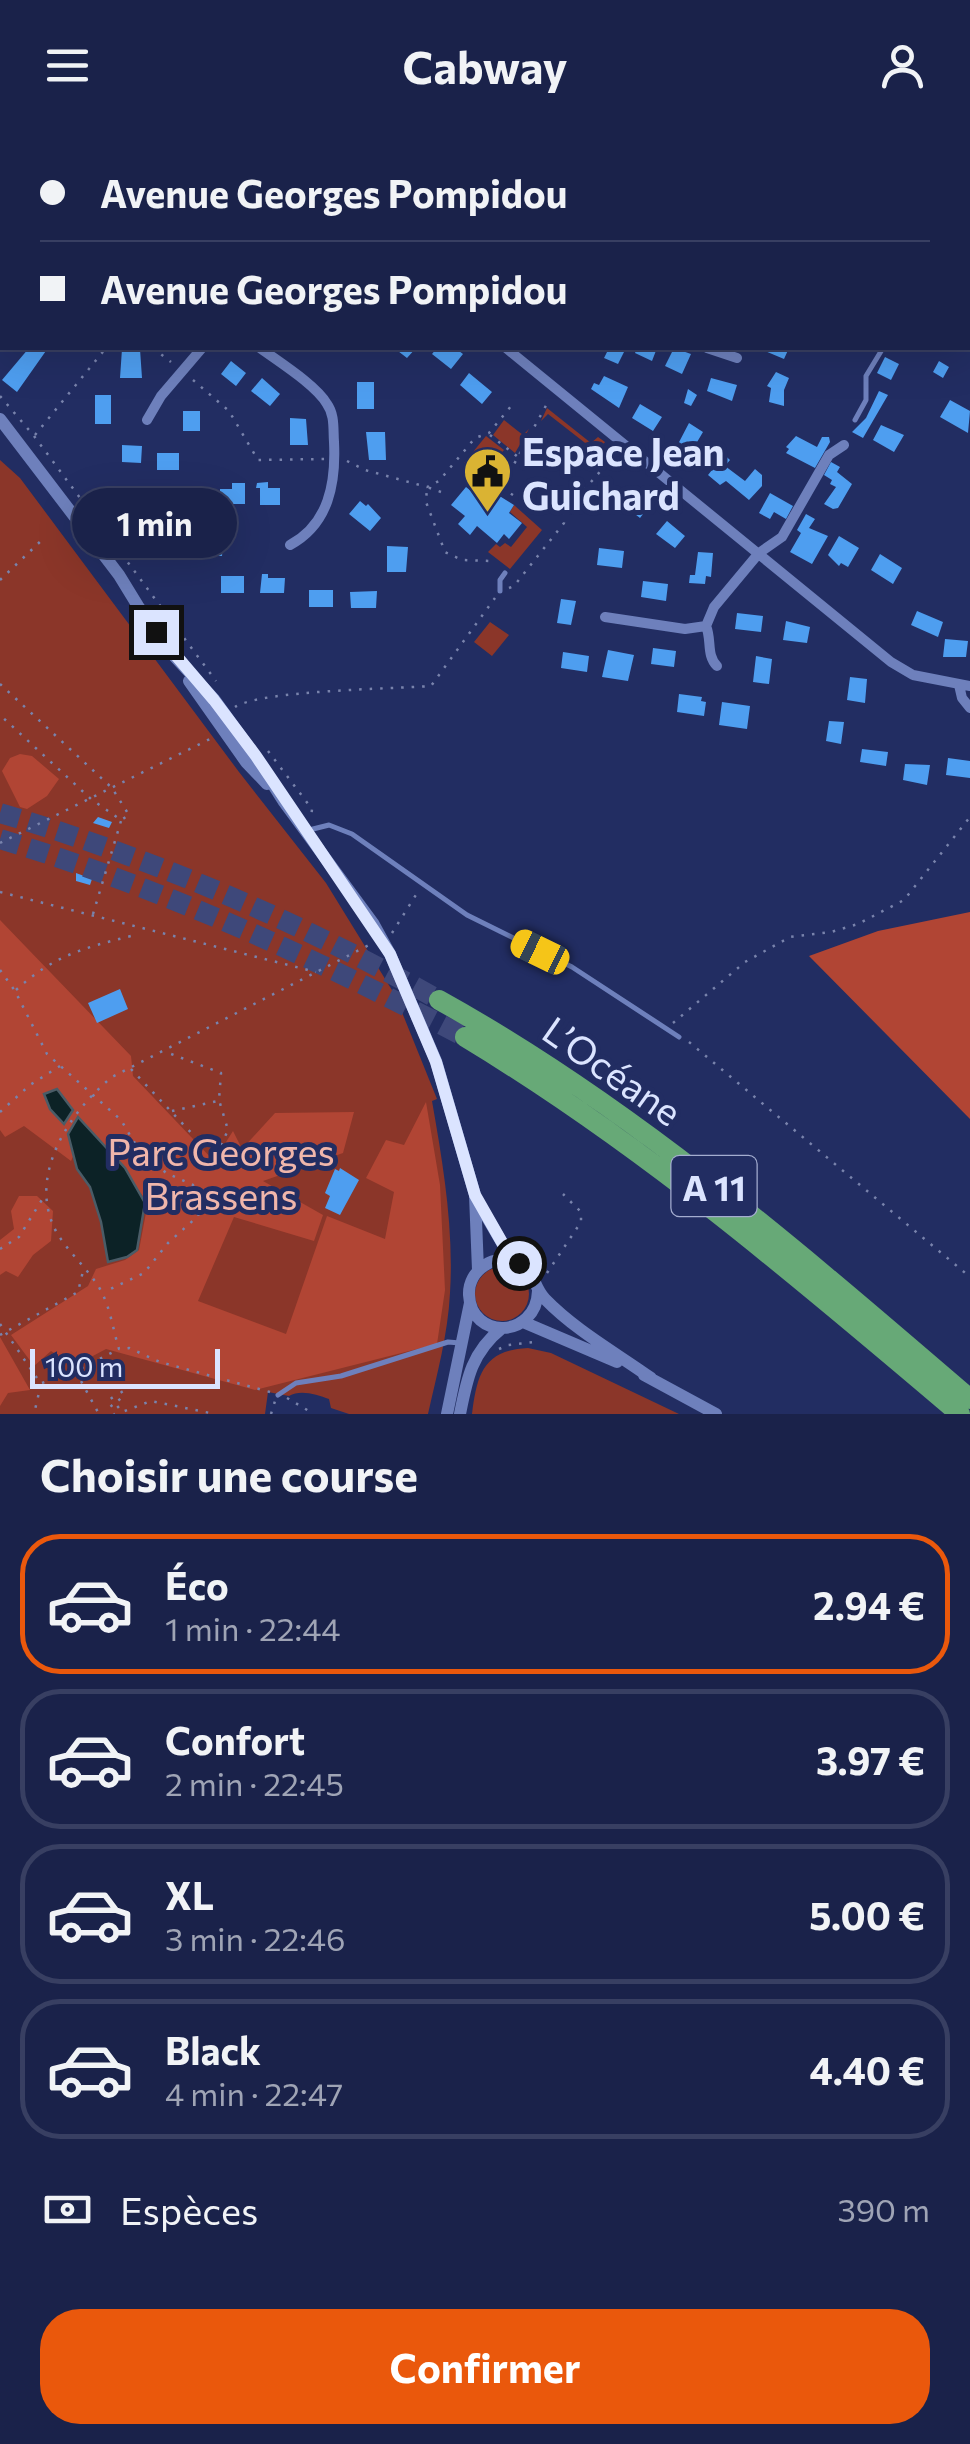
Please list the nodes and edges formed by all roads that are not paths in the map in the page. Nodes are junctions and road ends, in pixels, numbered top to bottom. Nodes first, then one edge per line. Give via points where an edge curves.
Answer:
1 (200, 350) edge
2 (263, 350) edge
3 (515, 350) edge
4 (713, 350) edge
5 (881, 350) edge
6 (736, 358) dead end
7 (0, 419) edge
8 (148, 420) dead end
9 (855, 420) dead end
10 (844, 445) dead end
11 (290, 545) dead end
12 (759, 553) junction
13 (505, 573) dead end
14 (500, 590) road end
15 (605, 617) dead end
16 (706, 626) junction
17 (717, 666) dead end
18 (965, 685) edge
19 (970, 708) edge
20 (309, 826) junction
21 (440, 1000) tunnel mouth
22 (466, 1037) tunnel mouth
23 (678, 1037) road end
24 (475, 1195) junction
25 (512, 1260) junction
26 (478, 1270) junction
27 (537, 1288) junction
28 (470, 1302) junction
29 (522, 1322) junction
30 (502, 1328) junction
31 (460, 1343) junction
32 (651, 1378) junction
33 (278, 1396) road end
34 (970, 1399) edge
35 (447, 1414) edge
36 (460, 1414) edge
37 (716, 1414) edge
38 (960, 1414) edge

1 - 8 street
2 - 11 street via 323,398 333,420 330,498 314,526
3 - 12 street
4 - 6 street
5 - 9 lane
7 - 20 street via 119,574 246,762
10 - 12 street via 829,456 782,538
12 - 16 street
12 - 18 street via 891,662 913,675
13 - 14 lane
15 - 16 street
16 - 17 street
18 - 19 street via 962,698
20 - 23 lane via 339,826 468,915 572,967
20 - 24 street via 416,1008
21 - 34 highway, L’Océane / A 11 via 658,1143
22 - 38 highway, L’Océane / A 11 via 651,1160
24 - 25 street
24 - 26 street
25 - 26 street
25 - 27 street via 528,1270
26 - 28 street
27 - 29 street via 534,1309
27 - 32 street via 568,1320
28 - 30 street via 484,1322
28 - 31 street
29 - 30 street
29 - 32 street
30 - 36 street via 469,1369
31 - 33 lane via 296,1383
31 - 35 street
32 - 37 street

